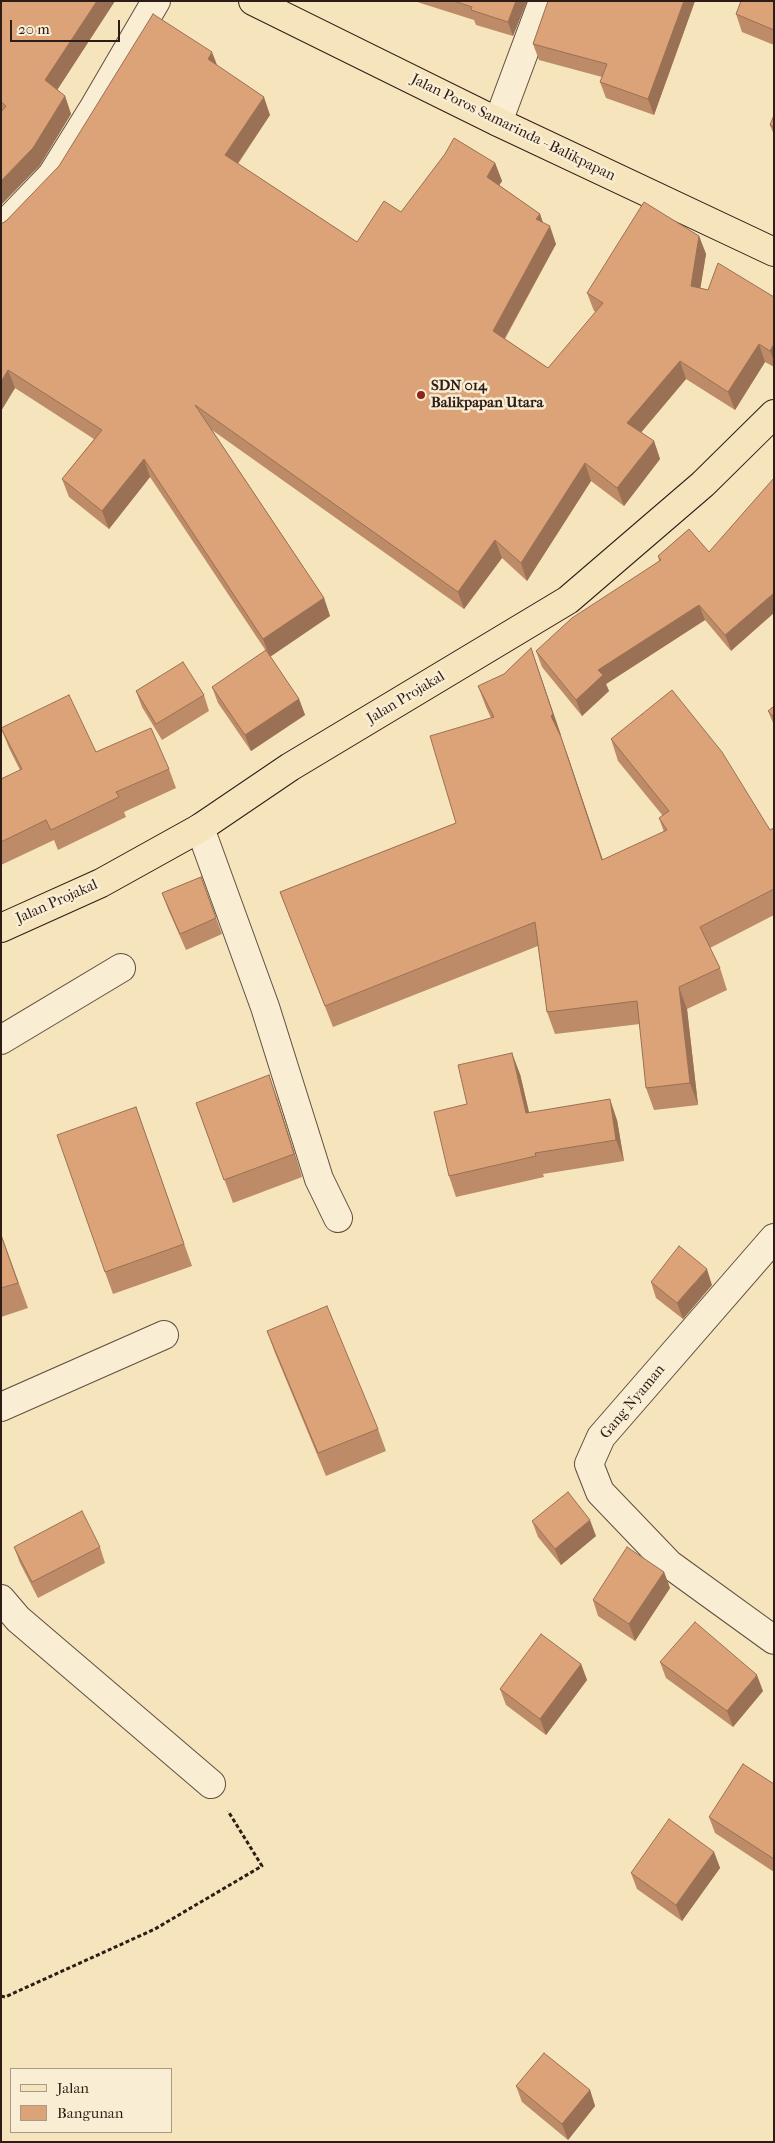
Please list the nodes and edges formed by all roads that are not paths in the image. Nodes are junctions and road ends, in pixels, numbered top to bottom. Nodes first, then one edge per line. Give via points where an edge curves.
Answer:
1 (156, 1) edge
2 (253, 1) edge
3 (542, 1) edge
4 (498, 122) junction
5 (1, 228) edge
6 (774, 252) edge
7 (774, 414) edge
8 (200, 828) junction
9 (1, 928) edge
10 (121, 968) dead end
11 (1, 1040) edge
12 (338, 1218) dead end
13 (774, 1238) edge
14 (164, 1335) dead end
15 (1, 1407) edge
16 (1, 1598) edge
17 (774, 1640) edge
18 (211, 1784) road end

1 - 5 street via 52,175
2 - 4 main road, Jalan Poros Samarinda - Balikpapan
3 - 4 street
4 - 6 main road, Jalan Poros Samarinda - Balikpapan
7 - 8 main road, Jalan Projakal via 703,484 568,600 290,767
8 - 9 main road, Jalan Projakal via 100,883
8 - 12 street via 265,1007 319,1179
10 - 11 street
13 - 17 street, Gang Nyaman via 601,1437 589,1464 600,1492 669,1564
14 - 15 street
16 - 18 street via 18,1619

